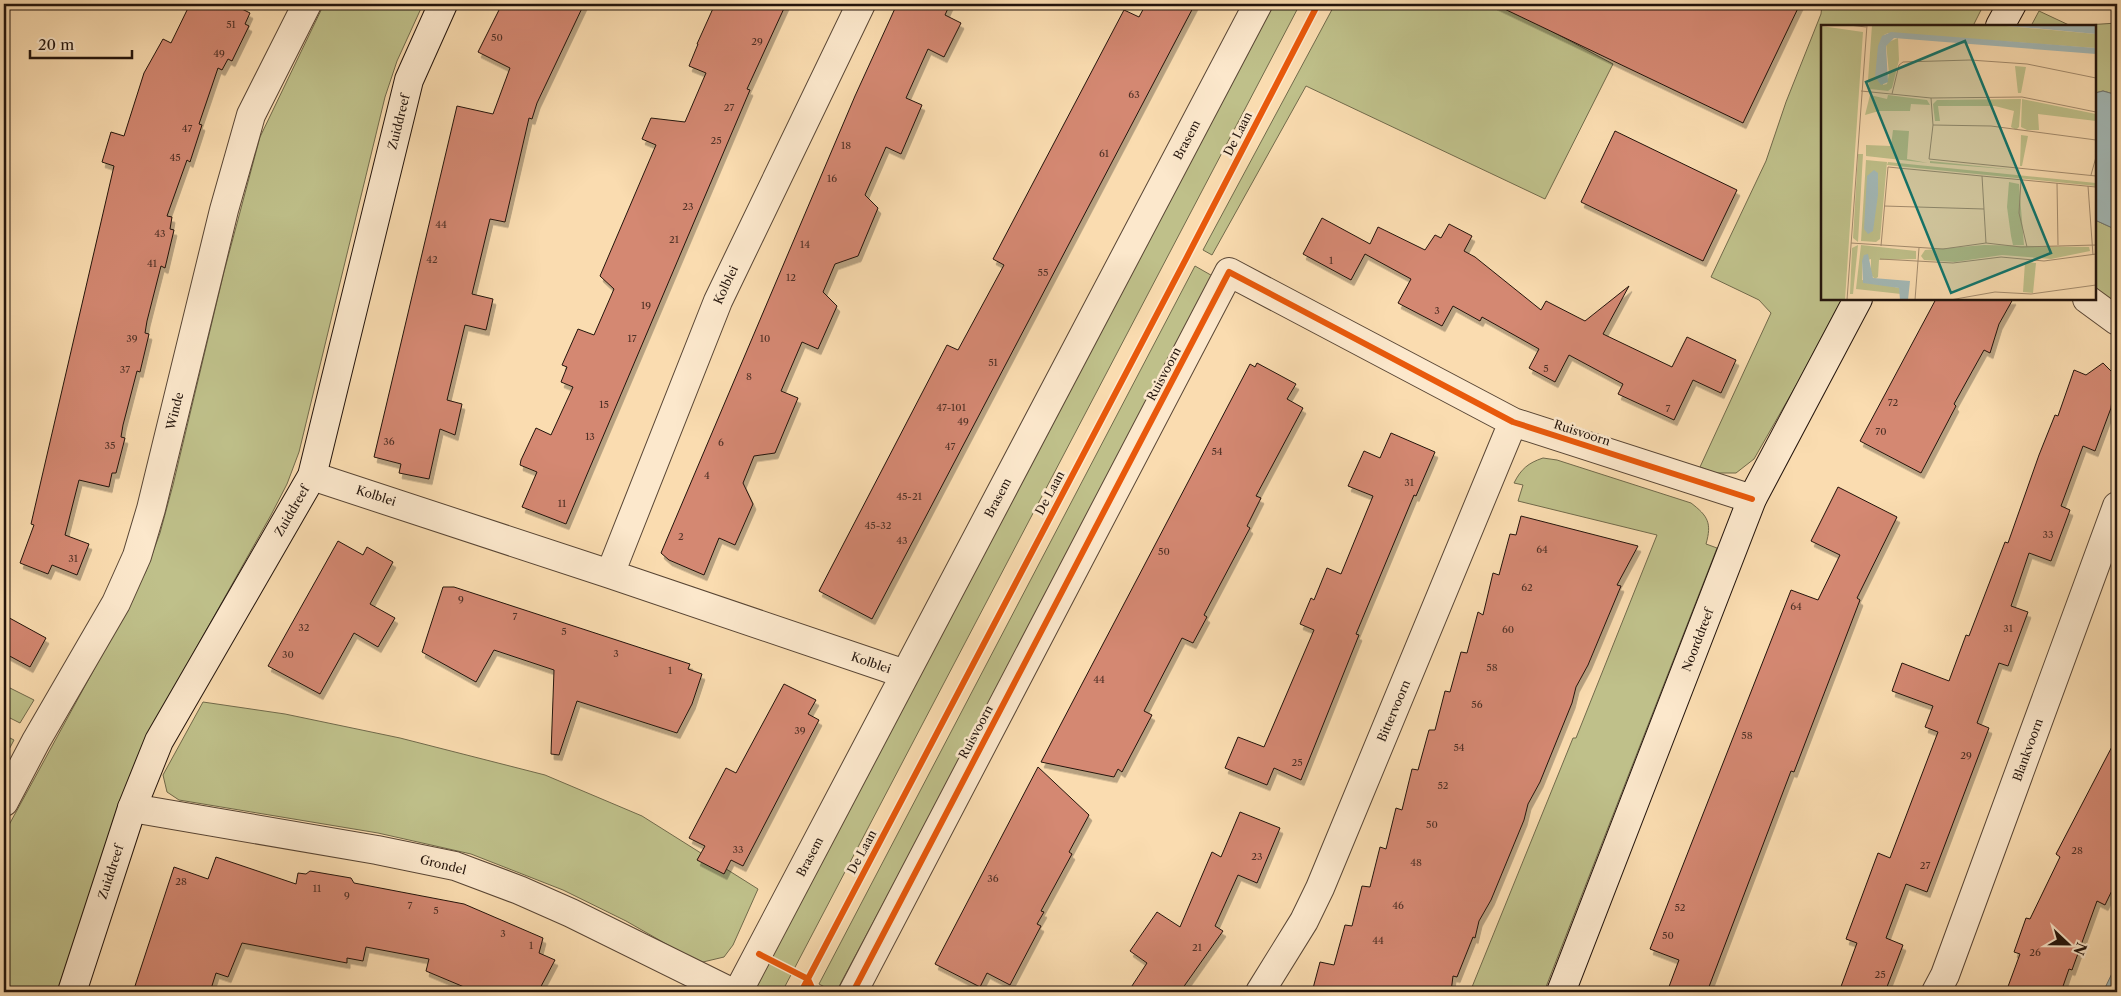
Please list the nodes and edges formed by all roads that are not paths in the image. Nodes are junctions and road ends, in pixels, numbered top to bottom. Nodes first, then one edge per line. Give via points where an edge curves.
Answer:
1 (307, 4) edge
2 (443, 4) edge
3 (861, 4) edge
4 (1258, 4) edge
5 (2012, 4) edge
6 (2001, 25) edge
7 (1857, 300) edge
8 (2088, 300) edge
9 (2117, 321) edge
10 (1513, 422) junction
11 (312, 476) junction
12 (1752, 499) junction
13 (2117, 506) edge
14 (610, 574) junction
15 (905, 674) junction
16 (4, 802) edge
17 (132, 808) junction
18 (72, 992) edge
19 (731, 992) edge
20 (738, 992) edge
21 (853, 992) edge
22 (1260, 992) edge
23 (1561, 992) edge
24 (1936, 992) edge

1 - 16 street, Winde via 252,115 224,210 137,556 116,603
2 - 11 street, Zuiddreef via 410,80
3 - 14 street, Kolblei via 718,301
4 - 15 street, Brasem
5 - 6 street
7 - 12 street, Noorddreef
8 - 9 street
10 - 12 street, Ruisvoorn
10 - 21 street, Ruisvoorn via 1229,272
10 - 22 street, Bittervoorn via 1320,888 1304,921
11 - 14 street, Kolblei
11 - 17 street, Zuiddreef via 159,741
12 - 23 street, Noorddreef
13 - 24 street, Blankvoorn via 1945,975
14 - 15 street, Kolblei
15 - 20 street, Brasem
17 - 18 street, Zuiddreef
17 - 19 street, Grondel via 455,866 571,913

